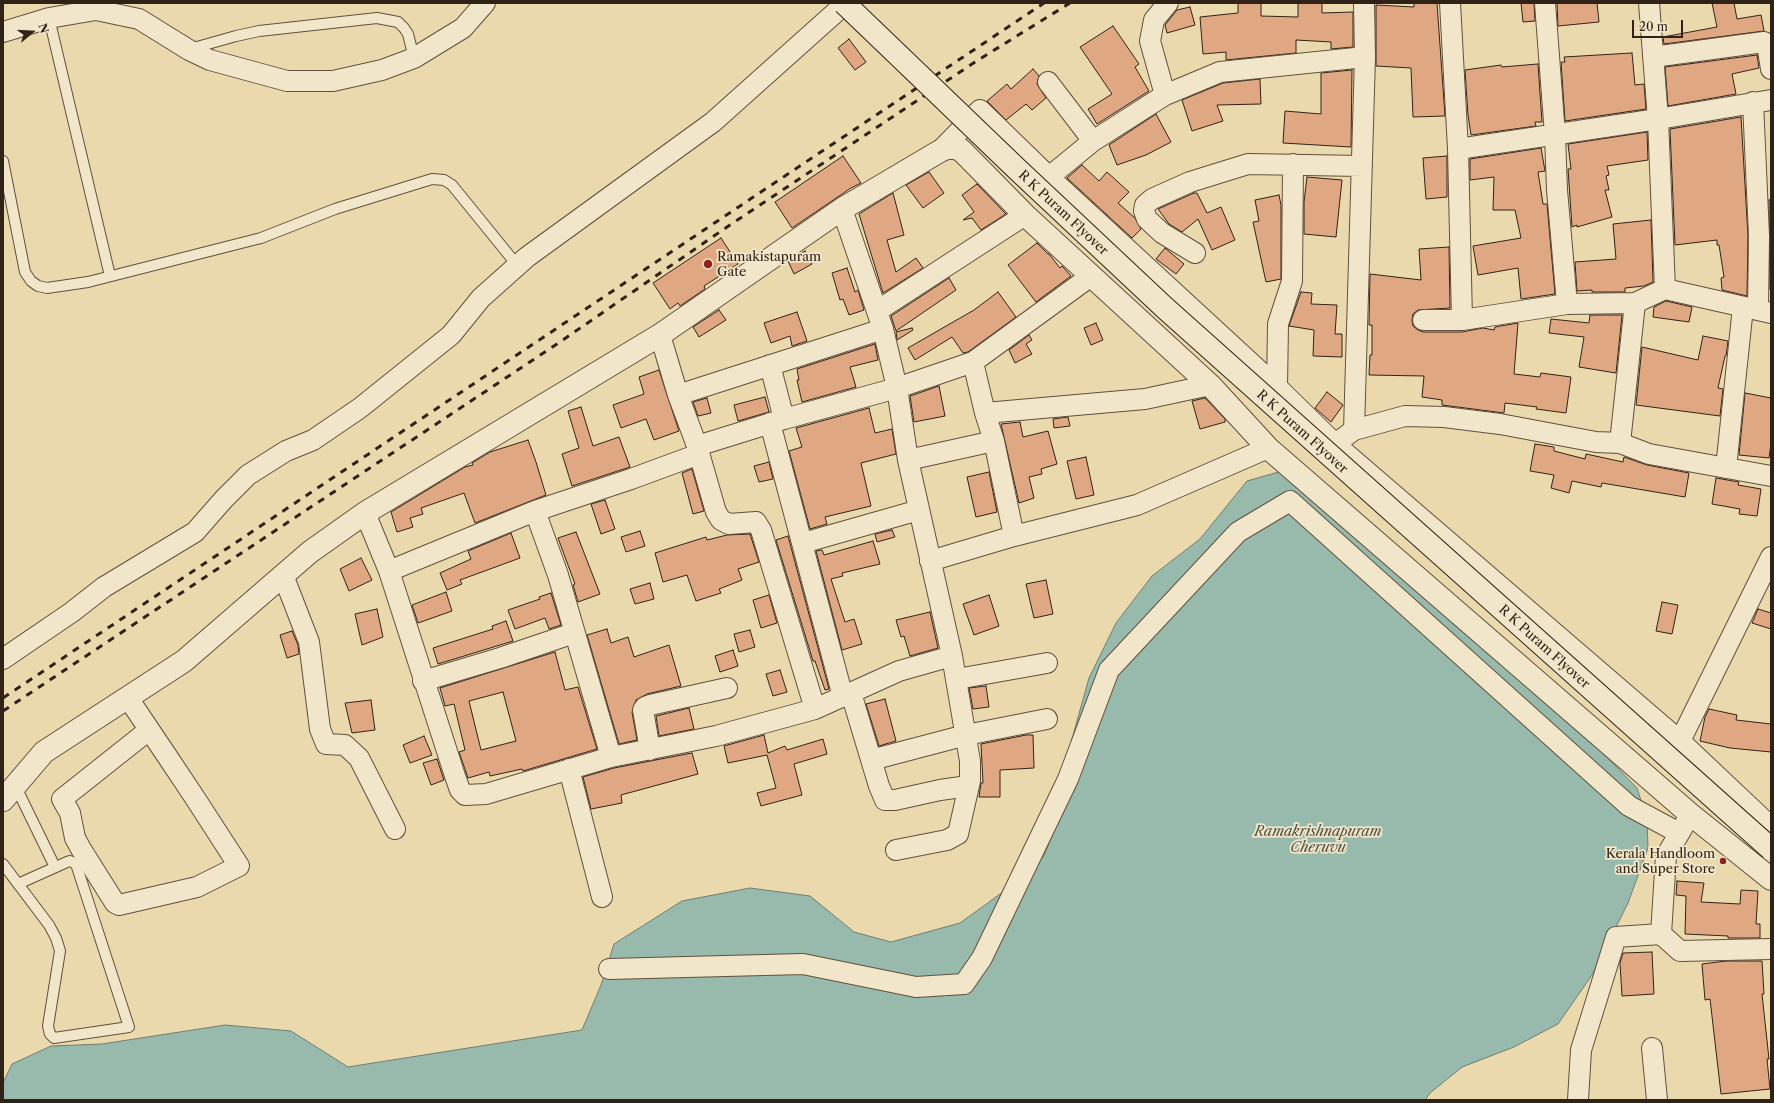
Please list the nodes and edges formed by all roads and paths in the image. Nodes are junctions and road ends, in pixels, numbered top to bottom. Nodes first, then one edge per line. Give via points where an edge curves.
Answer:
1 (485, 3) edge
2 (845, 3) edge
3 (1168, 3) edge
4 (1364, 3) edge
5 (1450, 3) edge
6 (1545, 3) edge
7 (1649, 3) edge
8 (96, 7) edge
9 (143, 11) edge
10 (49, 18) junction
11 (3, 32) edge
12 (189, 50) junction
13 (1365, 57) junction
14 (1653, 57) junction
15 (414, 58) junction
16 (1771, 69) edge
17 (1048, 82) dead end
18 (1165, 95) junction
19 (1762, 101) edge
20 (1658, 119) junction
21 (1555, 135) junction
22 (1093, 141) junction
23 (1458, 149) junction
24 (940, 151) junction
25 (3, 161) edge
26 (1293, 164) junction
27 (1362, 166) junction
28 (1049, 177) junction
29 (842, 209) junction
30 (1025, 215) junction
31 (1195, 253) dead end
32 (517, 265) junction
33 (110, 276) junction
34 (1091, 276) junction
35 (1665, 289) junction
36 (1635, 303) junction
37 (1567, 304) junction
38 (1757, 310) edge
39 (880, 320) junction
40 (1423, 320) dead end
41 (1462, 320) junction
42 (660, 335) junction
43 (973, 362) junction
44 (770, 364) junction
45 (1210, 384) junction
46 (1277, 387) junction
47 (897, 388) junction
48 (678, 395) junction
49 (985, 413) junction
50 (777, 421) junction
51 (1354, 430) junction
52 (994, 441) junction
53 (1620, 443) junction
54 (1336, 444) junction
55 (1268, 448) junction
56 (698, 450) junction
57 (908, 460) junction
58 (1726, 468) junction
59 (1771, 476) edge
60 (1309, 484) junction
61 (1290, 501) junction
62 (919, 510) junction
63 (536, 511) junction
64 (365, 513) junction
65 (1014, 536) junction
66 (803, 543) junction
67 (1771, 556) edge
68 (930, 561) junction
69 (389, 572) junction
70 (283, 575) junction
71 (574, 633) junction
72 (952, 656) junction
73 (3, 659) edge
74 (1047, 663) dead end
75 (957, 679) junction
76 (423, 681) junction
77 (727, 688) dead end
78 (847, 695) junction
79 (128, 698) junction
80 (815, 709) junction
81 (1047, 719) dead end
82 (150, 730) junction
83 (966, 736) junction
84 (1680, 741) junction
85 (650, 750) junction
86 (611, 757) junction
87 (871, 760) junction
88 (569, 769) junction
89 (968, 786) junction
90 (7, 794) edge
91 (1690, 814) junction
92 (1771, 827) edge
93 (395, 829) dead end
94 (1679, 833) junction
95 (1771, 849) edge
96 (896, 850) dead end
97 (3, 864) edge
98 (55, 867) junction
99 (1771, 879) edge
100 (18, 884) junction
101 (602, 897) dead end
102 (1661, 934) junction
103 (1771, 949) edge
104 (609, 969) dead end
105 (1652, 1048) dead end
106 (1578, 1100) edge
107 (1657, 1100) edge

1 - 15 street via 463,28
2 - 32 street via 713,122
2 - 95 street, R K Puram Flyover, bridge via 1165,308
3 - 18 street via 1154,20 1150,41
4 - 13 street
5 - 23 street
6 - 21 street
7 - 14 street
8 - 9 street
8 - 10 street
9 - 12 street
10 - 11 street
10 - 33 lane
12 - 15 street via 210,60 288,80 332,81 382,70
12 - 15 lane via 258,31 377,18 398,22 404,28
13 - 18 street via 1220,72
13 - 27 street
14 - 16 street via 1764,42 1767,44
14 - 20 street
17 - 22 street
18 - 22 street
19 - 20 street
19 - 38 street
20 - 21 street
20 - 35 street
21 - 23 street
21 - 37 street
22 - 28 street
23 - 41 street
24 - 28 street via 980,110
24 - 29 street
24 - 30 street via 947,148 961,150
25 - 33 lane via 25,272 31,281 47,288
26 - 27 street
26 - 31 street via 1257,163 1236,166 1152,199 1144,211 1147,219 1162,233
26 - 46 street via 1292,281 1278,324
27 - 51 street
28 - 46 street
29 - 39 street
29 - 42 street
30 - 34 street
30 - 39 street
32 - 33 lane via 452,185 444,180 432,179 335,210 261,238
32 - 73 street via 481,298 451,335 360,408 313,440 286,451 248,476 195,532 104,587
34 - 43 street
34 - 45 street
35 - 36 street
35 - 38 street
36 - 37 street
36 - 53 street
37 - 41 street
38 - 58 street
39 - 44 street
39 - 47 street
40 - 41 street
42 - 48 street
42 - 64 street
43 - 47 street
43 - 49 street
44 - 48 street
44 - 50 street
45 - 49 street via 1145,399
45 - 55 street
46 - 54 street
47 - 50 street
47 - 57 street
48 - 56 street
49 - 52 street
50 - 56 street
50 - 66 street
51 - 53 street via 1405,416 1419,415 1500,424 1596,442
51 - 54 street
52 - 57 street
52 - 65 street
53 - 58 street via 1650,454
54 - 84 street
55 - 60 street
55 - 65 street via 1136,505
56 - 63 street via 631,480
56 - 80 street via 716,512 721,520 729,524 756,522 761,530
57 - 62 street
58 - 59 street
60 - 61 street
60 - 91 street
61 - 94 street via 1629,806
61 - 104 street via 1238,532 1108,670 1068,779 982,958 964,984 916,987 803,964
62 - 66 street
62 - 68 street
63 - 69 street
63 - 71 street
64 - 69 street
64 - 70 street via 310,552
65 - 68 street
66 - 78 street
67 - 84 street
68 - 72 street
69 - 76 street
70 - 79 street via 184,662
70 - 93 street via 309,642 320,729 326,744 345,745 359,758
71 - 76 street
71 - 86 street
72 - 75 street
72 - 78 street via 899,671
74 - 75 street
75 - 83 street
76 - 88 street via 460,790 465,795 486,794
77 - 85 street via 645,707 643,710
78 - 80 street
78 - 87 street
79 - 82 street
79 - 90 street via 44,752
80 - 85 street via 716,736
81 - 83 street
82 - 82 street via 239,866 197,887 119,905 115,903 81,850 75,838 70,813 62,799
83 - 87 street
83 - 89 street via 970,761
84 - 92 street
85 - 86 street
86 - 88 street
87 - 89 street via 885,800
88 - 101 street
89 - 96 street via 958,834 947,840
90 - 98 lane
91 - 94 street
91 - 99 street
94 - 102 street via 1666,856
97 - 100 lane
98 - 100 lane
98 - 100 lane via 70,861 76,864 129,1027 54,1038 50,1034 48,1026 60,950 49,925
102 - 103 street via 1680,951
102 - 106 street via 1616,937 1580,1050
105 - 107 street

